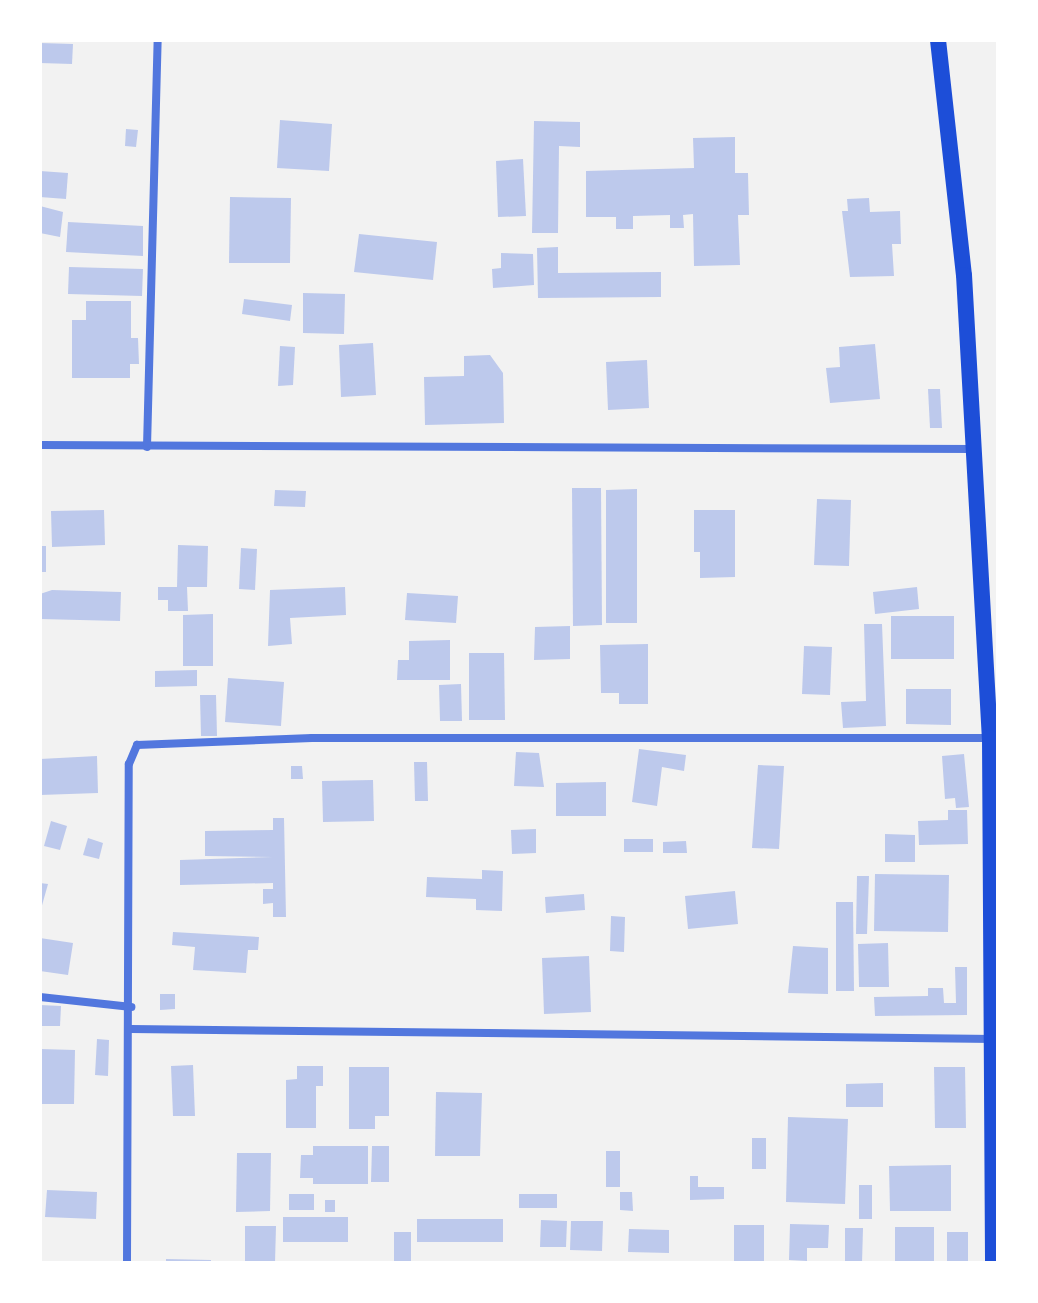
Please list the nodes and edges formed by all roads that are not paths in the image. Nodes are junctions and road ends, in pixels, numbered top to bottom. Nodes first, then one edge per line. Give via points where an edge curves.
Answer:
1 (158, 40) edge
2 (938, 40) edge
3 (40, 445) edge
4 (147, 447) junction
5 (974, 449) junction
6 (990, 738) junction
7 (995, 796) edge
8 (40, 997) edge
9 (131, 1007) junction
10 (131, 1029) junction
11 (995, 1039) junction
12 (995, 1176) edge
13 (127, 1263) edge
14 (993, 1263) edge

1 - 4 street
2 - 5 main road via 964,275
3 - 4 street
4 - 5 street
5 - 6 main road
6 - 7 main road
6 - 9 street via 140,743 129,764
7 - 11 main road
8 - 9 street
9 - 10 street
10 - 11 street
10 - 13 street
11 - 12 main road
12 - 14 main road

